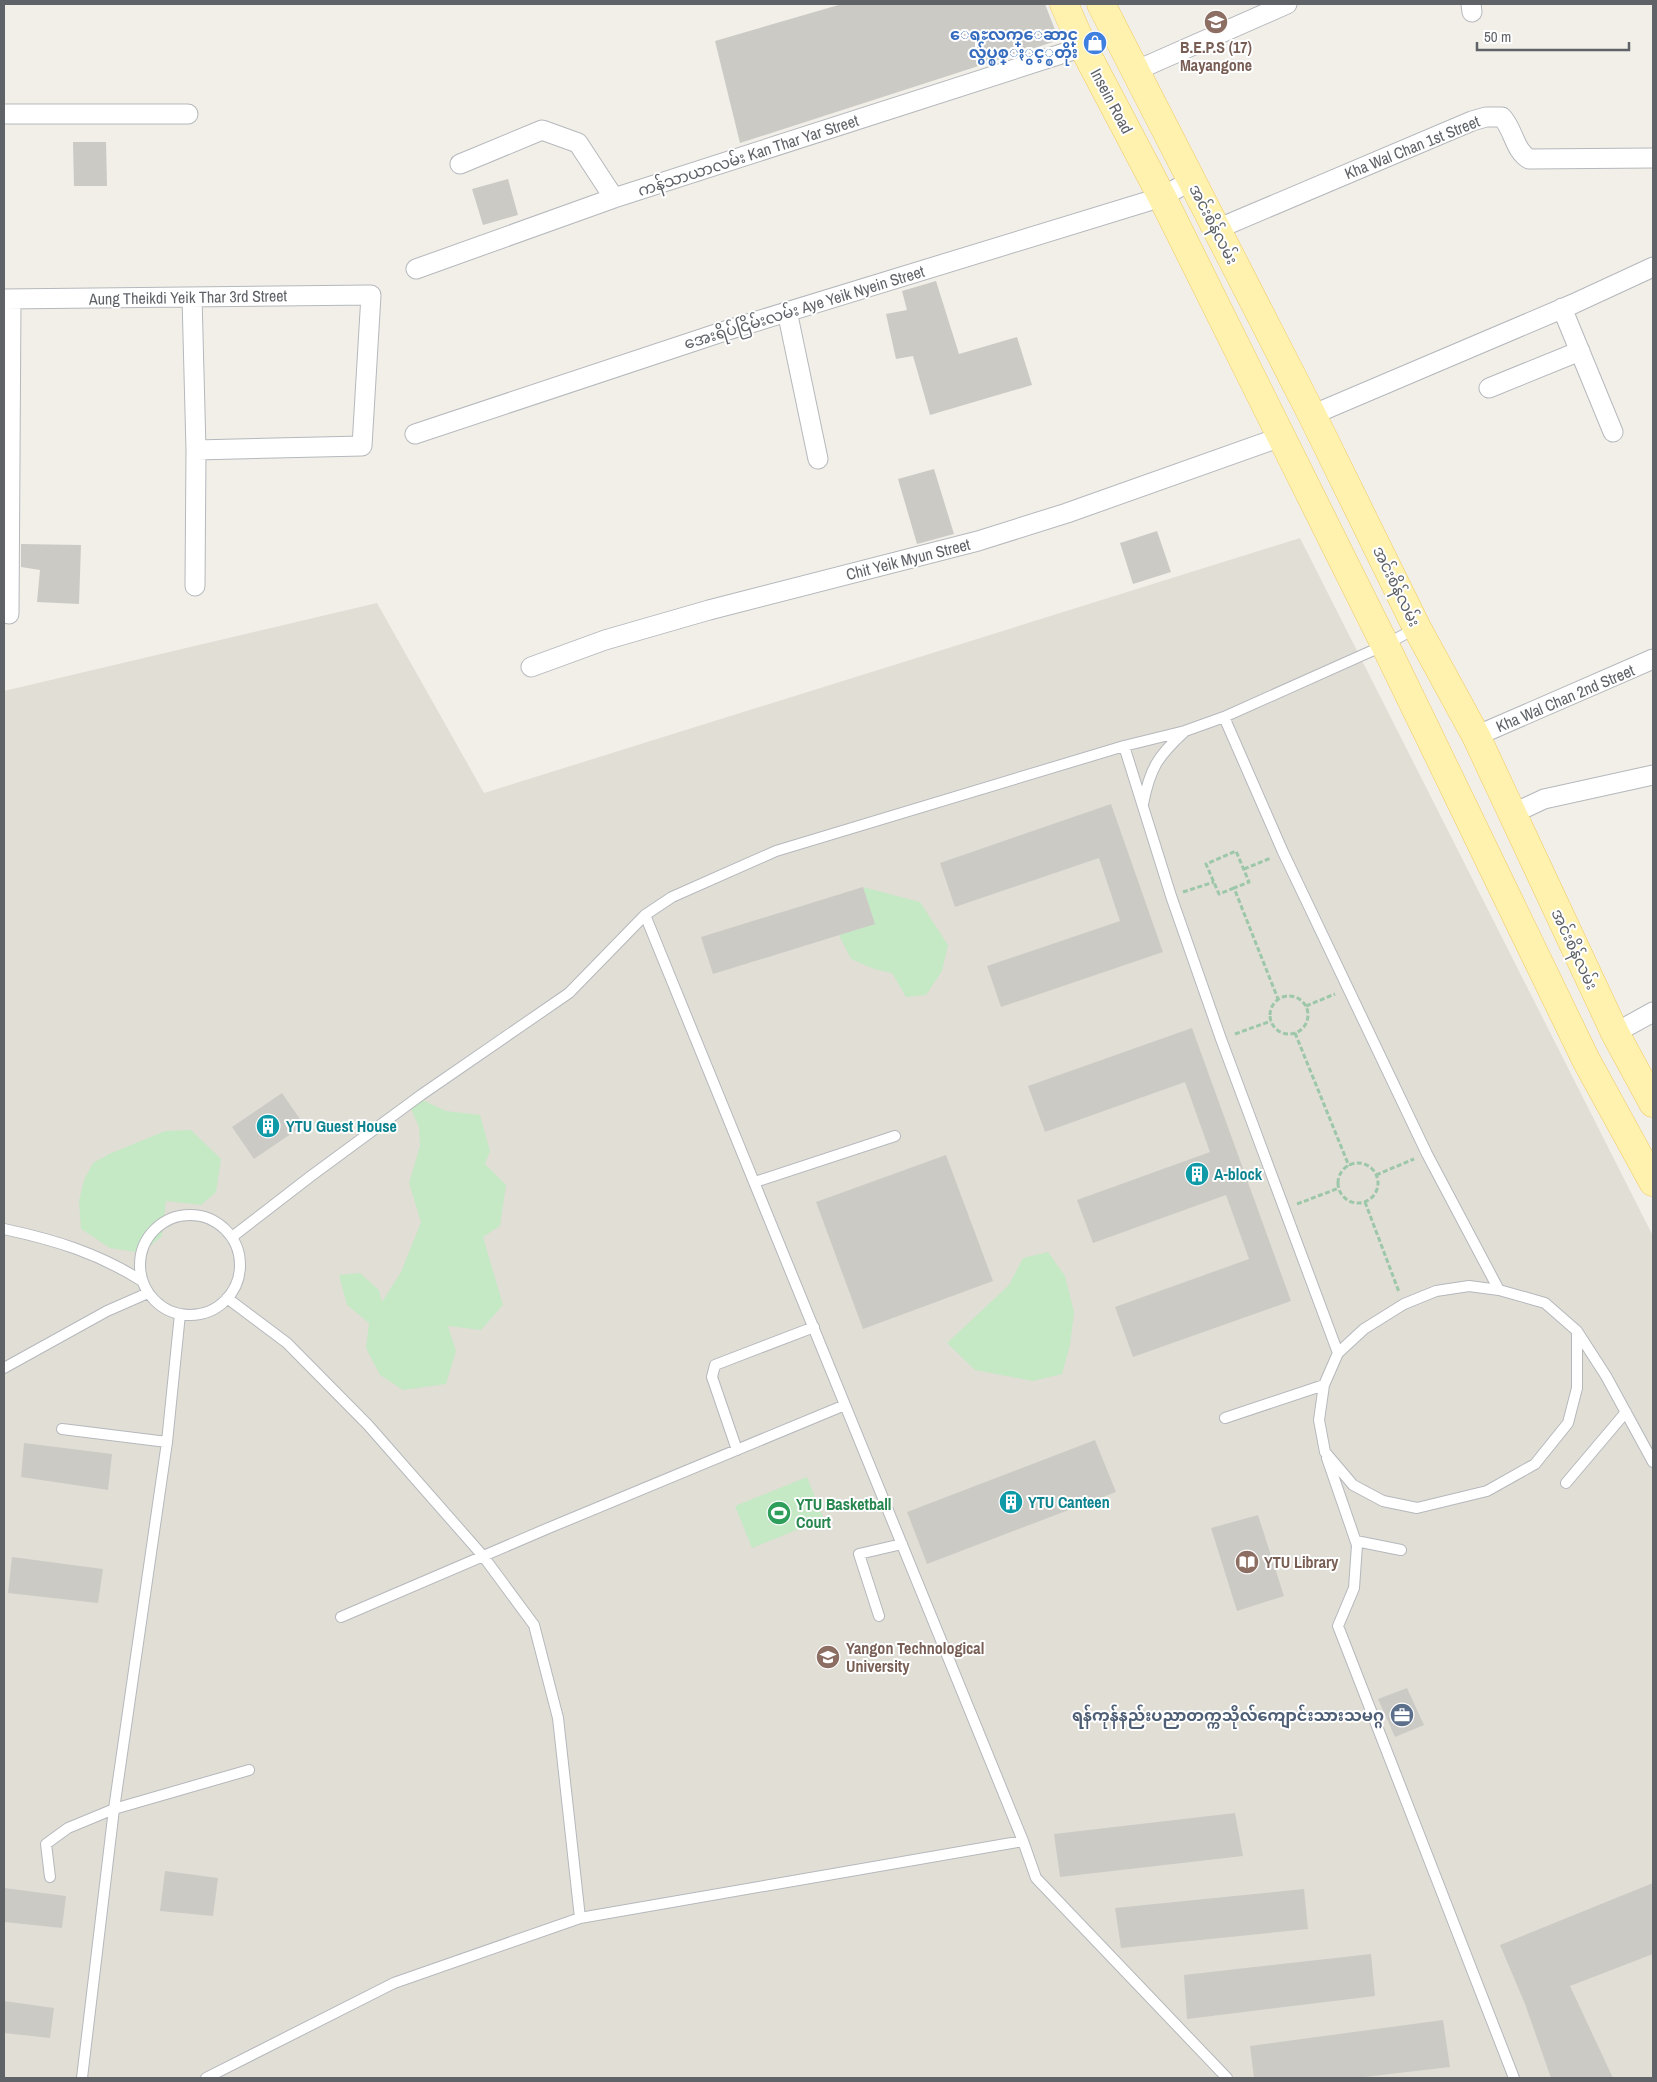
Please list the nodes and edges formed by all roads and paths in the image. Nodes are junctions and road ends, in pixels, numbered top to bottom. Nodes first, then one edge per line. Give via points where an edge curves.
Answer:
1 (1064, 4) edge
2 (1101, 4) edge
3 (1287, 4) edge
4 (1083, 47) junction
5 (1135, 71) junction
6 (4, 114) edge
7 (188, 114) dead end
8 (1653, 158) edge
9 (460, 164) dead end
10 (1192, 180) junction
11 (1162, 197) junction
12 (614, 198) junction
13 (1217, 229) junction
14 (1653, 267) edge
15 (416, 269) dead end
16 (192, 297) junction
17 (8, 299) edge
18 (1562, 308) junction
19 (788, 311) junction
20 (1580, 351) junction
21 (1489, 388) dead end
22 (1312, 415) junction
23 (1613, 432) dead end
24 (415, 434) dead end
25 (1281, 438) junction
26 (196, 450) junction
27 (818, 459) dead end
28 (195, 586) dead end
29 (9, 614) dead end
30 (1417, 628) junction
31 (1385, 645) junction
32 (1653, 660) edge
33 (531, 667) dead end
34 (1224, 717) junction
35 (1185, 731) junction
36 (1476, 736) junction
37 (1124, 746) junction
38 (1653, 775) edge
39 (1142, 806) junction
40 (1512, 814) junction
41 (1284, 852) junction
42 (1244, 869) junction
43 (1214, 882) junction
44 (1234, 888) junction
45 (1171, 896) junction
46 (645, 915) junction
47 (1348, 989) junction
48 (1278, 999) junction
49 (1306, 1006) junction
50 (1653, 1012) edge
51 (1271, 1021) junction
52 (1295, 1033) junction
53 (1615, 1033) junction
54 (1221, 1040) junction
55 (1653, 1103) edge
56 (895, 1136) dead end
57 (1427, 1154) junction
58 (1349, 1166) junction
59 (1376, 1175) junction
60 (755, 1182) junction
61 (1653, 1182) edge
62 (1339, 1188) junction
63 (1365, 1202) junction
64 (1284, 1208) junction
65 (4, 1229) edge
66 (232, 1237) junction
67 (142, 1281) junction
68 (1499, 1290) junction
69 (148, 1293) junction
70 (228, 1298) junction
71 (1404, 1304) junction
72 (180, 1314) junction
73 (814, 1327) junction
74 (1577, 1331) junction
75 (1338, 1352) junction
76 (4, 1368) edge
77 (1324, 1385) junction
78 (845, 1405) junction
79 (1626, 1412) junction
80 (1225, 1418) dead end
81 (62, 1429) dead end
82 (168, 1442) junction
83 (737, 1450) junction
84 (1325, 1452) junction
85 (1653, 1462) edge
86 (1566, 1483) dead end
87 (1356, 1541) junction
88 (902, 1544) junction
89 (1401, 1550) dead end
90 (484, 1556) junction
91 (879, 1616) dead end
92 (341, 1617) dead end
93 (249, 1770) dead end
94 (114, 1809) junction
95 (1023, 1841) junction
96 (50, 1877) dead end
97 (580, 1918) junction
98 (82, 2078) edge
99 (206, 2078) edge
100 (1228, 2078) edge
101 (1514, 2078) edge

1 - 4 main road, Insein Road
2 - 5 main road
3 - 5 street
4 - 11 main road, Insein Road
4 - 12 street, ကန်သာယာလမ်း Kan Thar Yar Street
5 - 10 main road, အင်းစိန်လမ်း
6 - 7 street
8 - 13 street, Kha Wal Chan 1st Street via 1529,159 1520,154 1502,118 1486,117
9 - 12 street via 542,130 578,143
10 - 11 street, အေးရိပ်ငြိမ်းလမ်း Aye Yeik Nyein Street
10 - 13 main road, အင်းစိန်လမ်း
11 - 19 street, အေးရိပ်ငြိမ်းလမ်း Aye Yeik Nyein Street
11 - 25 main road, အင်းစိန်လမ်း
12 - 15 street, ကန်သာယာလမ်း Kan Thar Yar Street
13 - 22 main road, အင်းစိန်လမ်း
14 - 18 street
16 - 17 street, Aung Theikdi Yeik Thar 3rd Street
16 - 26 street
16 - 26 street, Aung Theikdi Yeik Thar 3rd Street via 371,295 362,446
17 - 29 street
18 - 20 street
18 - 22 street
19 - 24 street, အေးရိပ်ငြိမ်းလမ်း Aye Yeik Nyein Street
19 - 27 street
20 - 21 street
20 - 23 street
22 - 30 main road, အင်းစိန်လမ်း
25 - 31 main road, အင်းစိန်လမ်း
25 - 33 street, Chit Yeik Myun Street via 978,541 709,610 605,640
26 - 28 street
30 - 31 lane
30 - 36 main road, အင်းစိန်လမ်း
31 - 34 lane
31 - 61 main road, အင်းစိန်လမ်း via 1586,1060
32 - 36 street, Kha Wal Chan 2nd Street
34 - 35 lane
34 - 41 lane
35 - 37 lane
35 - 39 lane via 1163,751 1148,780
36 - 40 main road, အင်းစိန်လမ်း
37 - 39 lane
37 - 46 lane via 776,851 672,897
38 - 40 street via 1544,800
39 - 45 lane
40 - 53 main road, အင်းစိန်လမ်း
41 - 42 path
41 - 47 lane
42 - 43 path via 1236,851 1206,864
42 - 44 path via 1249,882
43 - 44 path via 1219,894
43 - 45 path
44 - 48 path
45 - 54 lane
46 - 60 lane
46 - 66 lane via 569,992 421,1094
47 - 49 path
47 - 57 lane
48 - 49 path via 1290,996
48 - 51 path via 1271,1009
49 - 52 path via 1307,1019 1301,1030
50 - 53 street
51 - 52 path via 1283,1033
51 - 54 path
52 - 58 path
53 - 55 main road, အင်းစိန်လမ်း
54 - 64 lane
56 - 60 lane
57 - 59 path
57 - 68 lane
58 - 59 path via 1361,1164
58 - 62 path via 1340,1175
59 - 63 path via 1375,1194
60 - 73 lane
62 - 63 path via 1341,1195 1352,1202
62 - 64 path
63 - 71 path
64 - 75 lane
65 - 67 lane via 53,1240 94,1255 116,1264
66 - 67 lane via 212,1220 200,1216 173,1217 148,1237 140,1255
66 - 70 lane via 240,1262 235,1287
67 - 69 lane
68 - 71 lane via 1469,1286 1436,1291
68 - 74 lane via 1545,1303
69 - 72 lane via 162,1306
69 - 76 lane
70 - 72 lane via 206,1312
70 - 90 lane via 287,1343 368,1425
71 - 75 lane via 1364,1328
72 - 82 lane
73 - 78 lane
73 - 83 lane via 715,1365 712,1377
74 - 79 lane
74 - 84 lane via 1576,1388 1568,1423 1535,1464 1487,1492 1417,1508 1383,1502 1353,1484
75 - 77 lane
77 - 80 lane
77 - 84 lane via 1319,1420
78 - 83 lane
78 - 88 lane
79 - 85 lane
79 - 86 lane
81 - 82 lane
82 - 94 lane
83 - 90 lane
84 - 87 lane
87 - 89 lane
87 - 101 lane via 1354,1588 1338,1626
88 - 91 lane via 858,1554
88 - 95 lane
90 - 92 lane
90 - 97 lane via 534,1625 558,1718
93 - 94 lane
94 - 96 lane via 68,1828 46,1844
94 - 98 lane
95 - 97 lane
95 - 100 lane via 1036,1878
97 - 99 lane via 394,1983

